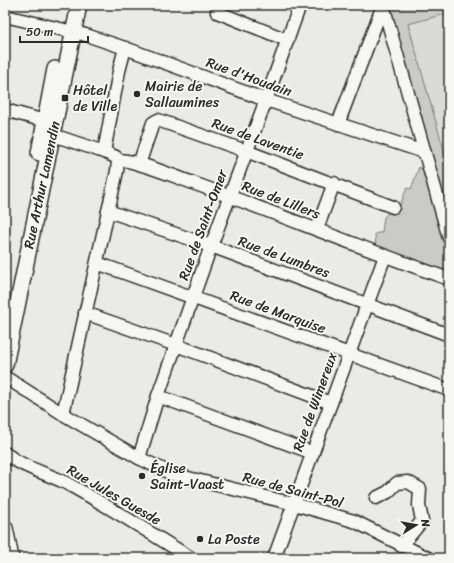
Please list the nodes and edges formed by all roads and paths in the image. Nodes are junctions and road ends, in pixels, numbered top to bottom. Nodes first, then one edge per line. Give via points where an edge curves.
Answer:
1 (69, 5) edge
2 (79, 5) edge
3 (220, 5) edge
4 (300, 5) edge
5 (383, 5) edge
6 (5, 16) edge
7 (68, 32) junction
8 (287, 40) junction
9 (125, 48) junction
10 (266, 100) junction
11 (5, 110) edge
12 (338, 124) junction
13 (47, 129) junction
14 (246, 150) junction
15 (104, 152) junction
16 (424, 152) junction
17 (118, 160) junction
18 (139, 164) junction
19 (334, 183) junction
20 (229, 197) junction
21 (393, 207) dead end
22 (108, 211) junction
23 (317, 230) junction
24 (449, 238) edge
25 (211, 246) junction
26 (385, 256) junction
27 (97, 263) junction
28 (449, 279) edge
29 (193, 297) junction
30 (368, 304) junction
31 (85, 312) junction
32 (5, 315) edge
33 (449, 335) edge
34 (176, 345) junction
35 (348, 353) junction
36 (5, 365) edge
37 (5, 377) edge
38 (449, 390) edge
39 (158, 396) junction
40 (331, 403) junction
41 (63, 414) junction
42 (5, 453) edge
43 (313, 453) junction
44 (139, 458) junction
45 (20, 463) junction
46 (5, 465) edge
47 (376, 498) dead end
48 (294, 504) junction
49 (5, 528) edge
50 (401, 546) junction
51 (11, 558) edge
52 (191, 558) edge
53 (274, 558) edge
54 (428, 558) edge

1 - 7 main road, Rue Arthur Lamendin
2 - 7 main road, Rue Arthur Lamendin
3 - 8 street via 217,12
4 - 8 street, Rue de Saint-Omer
5 - 12 street
5 - 16 street
6 - 7 street, Rue d'Houdain
7 - 9 street, Rue d'Houdain
7 - 13 main road, Rue Arthur Lamendin
8 - 10 street, Rue de Saint-Omer
9 - 10 street, Rue d'Houdain
9 - 15 street
10 - 12 street, Rue d'Houdain
10 - 14 street, Rue de Saint-Omer
11 - 13 street, Rue de Lillers
12 - 16 street, Rue d'Houdain
13 - 15 street, Rue de Lillers
13 - 32 main road, Rue Arthur Lamendin
13 - 36 main road, Rue Arthur Lamendin
14 - 18 street, Rue de Laventie via 158,120 153,123
14 - 19 street, Rue de Laventie
14 - 20 street, Rue de Saint-Omer
15 - 17 street, Rue de Lillers
16 - 24 street
17 - 18 street, Rue de Lillers
17 - 22 street
18 - 20 street, Rue de Lillers
19 - 21 street, Rue de Laventie
19 - 23 street
20 - 23 street, Rue de Lillers
20 - 25 street, Rue de Saint-Omer
22 - 25 street, Rue de Lumbres
22 - 27 street
23 - 26 street, Rue de Lillers
25 - 29 street, Rue de Saint-Omer
25 - 30 street, Rue de Lumbres
26 - 28 street, Rue de Lillers
26 - 30 street, Rue de Wimereux
27 - 29 street, Rue de Marquise
27 - 31 street
29 - 34 street, Rue de Saint-Omer
29 - 35 street, Rue de Marquise
30 - 33 street, Rue de Lumbres
30 - 35 street, Rue de Wimereux
31 - 34 street
31 - 41 street
34 - 39 street, Rue de Saint-Omer
34 - 40 street
35 - 38 street, Rue de Marquise
35 - 40 street, Rue de Wimereux
37 - 41 street, Rue de Saint-Pol
39 - 43 street
39 - 44 street, Rue de Saint-Omer
40 - 43 street, Rue de Wimereux
41 - 44 street, Rue de Saint-Pol
42 - 45 street, Rue Jules Guesde
43 - 48 street, Rue de Wimereux
44 - 48 street, Rue de Saint-Pol via 172,474
45 - 46 street
45 - 52 street, Rue Jules Guesde via 66,483
47 - 50 street via 388,492 397,483 408,482 420,489 422,521
48 - 50 street, Rue de Saint-Pol via 354,522
48 - 53 street, Rue de Wimereux
49 - 51 main road
50 - 54 street, Rue de Saint-Pol

